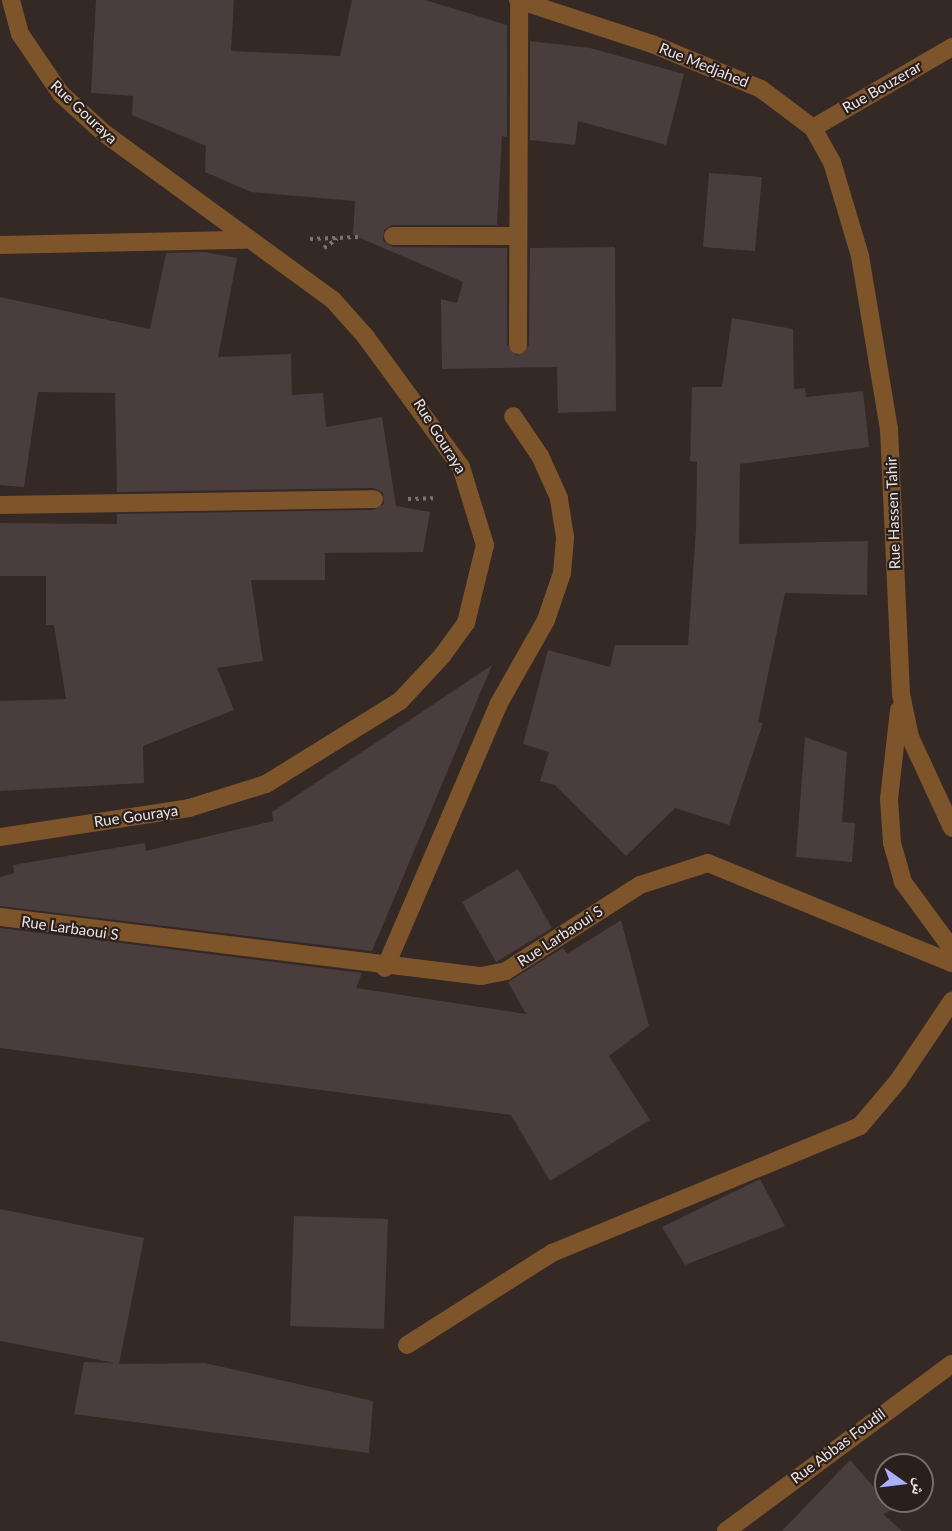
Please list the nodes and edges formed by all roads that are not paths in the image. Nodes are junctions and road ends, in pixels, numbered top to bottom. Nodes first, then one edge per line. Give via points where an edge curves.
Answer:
1 (11, 0) edge
2 (518, 0) edge
3 (952, 47) edge
4 (813, 128) junction
5 (840, 193) joint
6 (393, 236) road end
7 (517, 236) junction
8 (245, 240) junction
9 (0, 245) edge
10 (518, 345) dead end
11 (513, 416) dead end
12 (374, 499) road end
13 (0, 505) edge
14 (901, 694) junction
15 (952, 828) edge
16 (0, 837) edge
17 (0, 917) edge
18 (952, 949) edge
19 (952, 963) edge
20 (385, 968) junction
21 (952, 1001) edge
22 (407, 1345) dead end
23 (952, 1364) edge
24 (726, 1531) edge

1 - 8 street, Rue Gouraya via 20,34 61,93 104,133
2 - 4 street, Rue Medjahed via 652,44 761,89
2 - 7 street
3 - 4 street, Rue Bouzerar
4 - 5 street, Rue Medjahed via 832,162
5 - 14 street, Rue Hassen Tahir via 876,333 889,429
6 - 7 street
7 - 10 street
8 - 9 street
8 - 16 street, Rue Gouraya via 333,300 435,425 474,498 485,544 466,623 400,701 266,784 189,808
11 - 20 street via 540,456 559,498 565,537 562,573 546,620 498,705
12 - 13 street
14 - 15 street, Rue Hassen Tahir via 910,737
14 - 18 street via 889,799 892,843 903,882
17 - 20 street, Rue Larbaoui S
19 - 20 street, Rue Larbaoui S via 708,863 640,885 506,971 481,976
21 - 22 street via 898,1081 860,1126 552,1253
23 - 24 street, Rue Abbas Foudil

